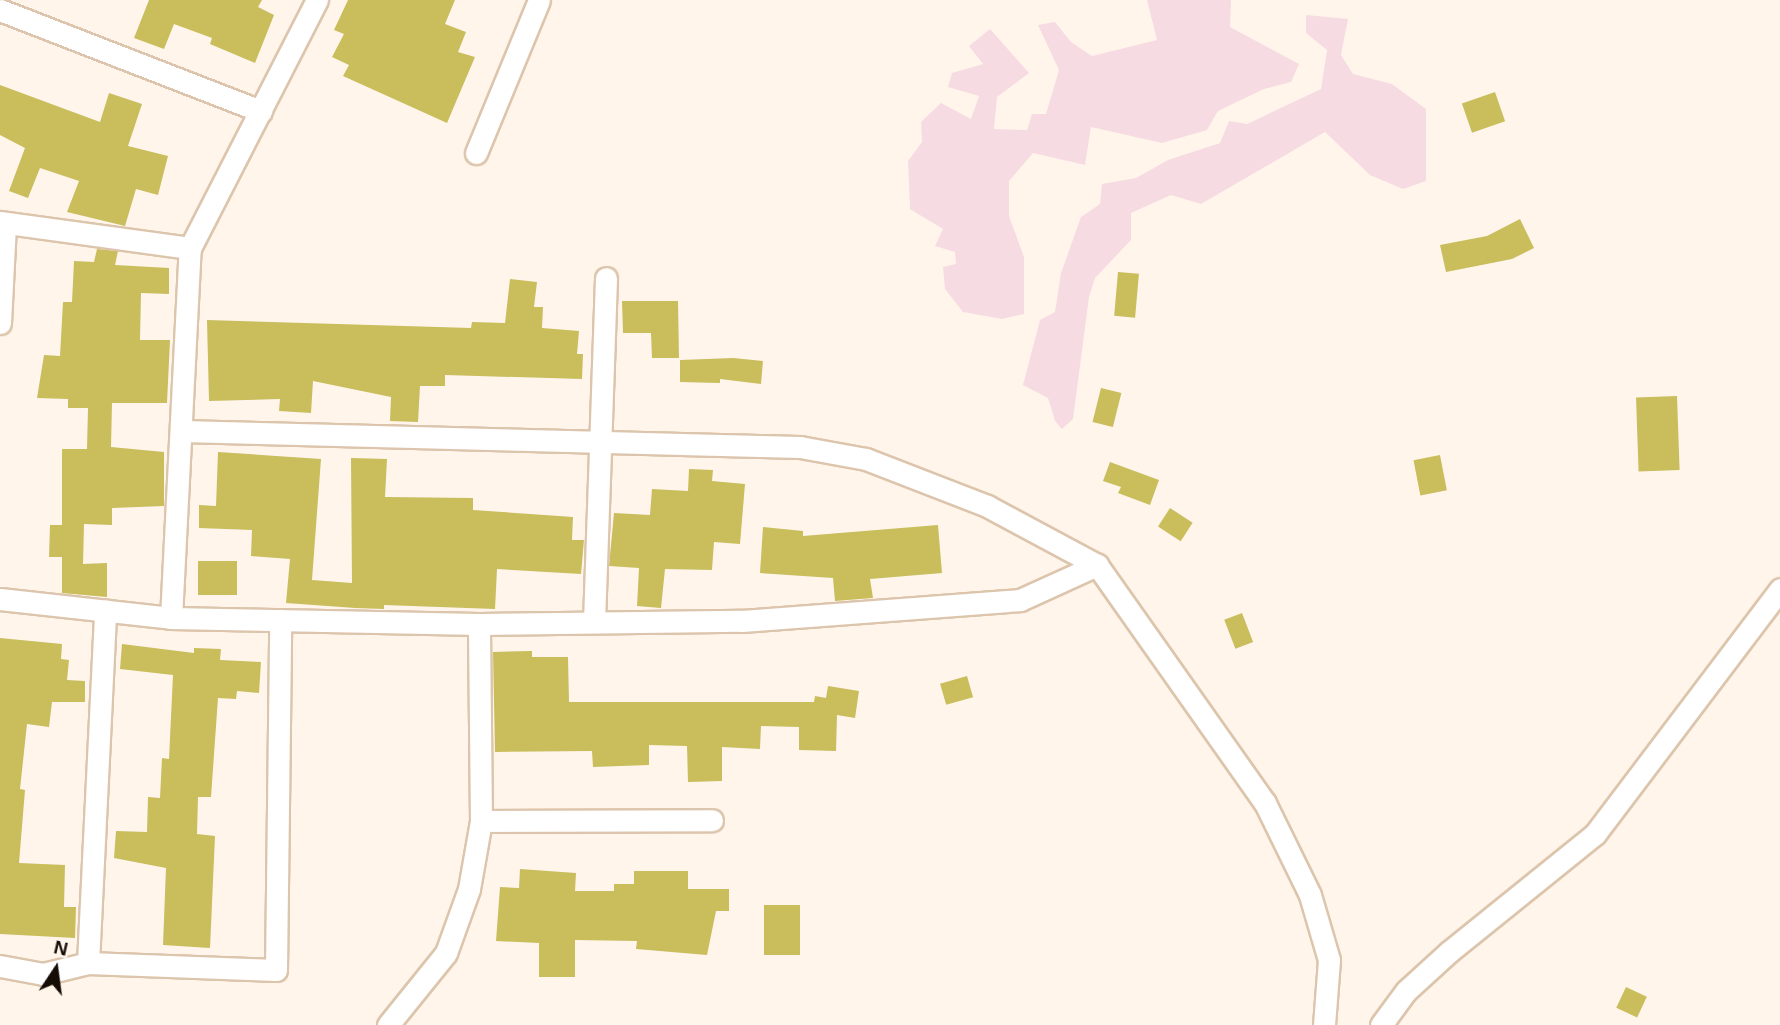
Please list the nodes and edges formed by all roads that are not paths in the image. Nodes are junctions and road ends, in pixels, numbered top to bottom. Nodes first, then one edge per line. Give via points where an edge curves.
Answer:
1 (317, 0) edge
2 (539, 0) edge
3 (0, 9) edge
4 (261, 111) junction
5 (476, 153) dead end
6 (2, 224) edge
7 (190, 248) junction
8 (606, 278) dead end
9 (0, 323) edge
10 (182, 431) junction
11 (599, 442) junction
12 (1097, 565) junction
13 (1780, 589) edge
14 (0, 599) edge
15 (106, 610) junction
16 (171, 618) junction
17 (280, 620) junction
18 (594, 622) junction
19 (479, 624) junction
20 (712, 820) dead end
21 (481, 821) junction
22 (88, 963) junction
23 (0, 966) edge
24 (388, 1025) edge
25 (1324, 1025) edge
26 (1381, 1025) edge

1 - 4 street
2 - 5 street
3 - 4 street
4 - 7 street
6 - 7 street
6 - 9 street
7 - 10 street
8 - 11 street
10 - 11 street
10 - 16 street
11 - 12 street via 800,447 866,459 987,506
11 - 18 street
12 - 18 street via 1020,600 742,621
12 - 25 street via 1265,803 1310,895 1329,960
13 - 26 street via 1595,834 1450,951 1406,991
14 - 15 street
15 - 16 street
15 - 22 street
16 - 17 street
17 - 19 street
17 - 22 street via 276,970
18 - 19 street
19 - 21 street
20 - 21 street
21 - 24 street via 469,889 446,953
22 - 23 street via 43,974

